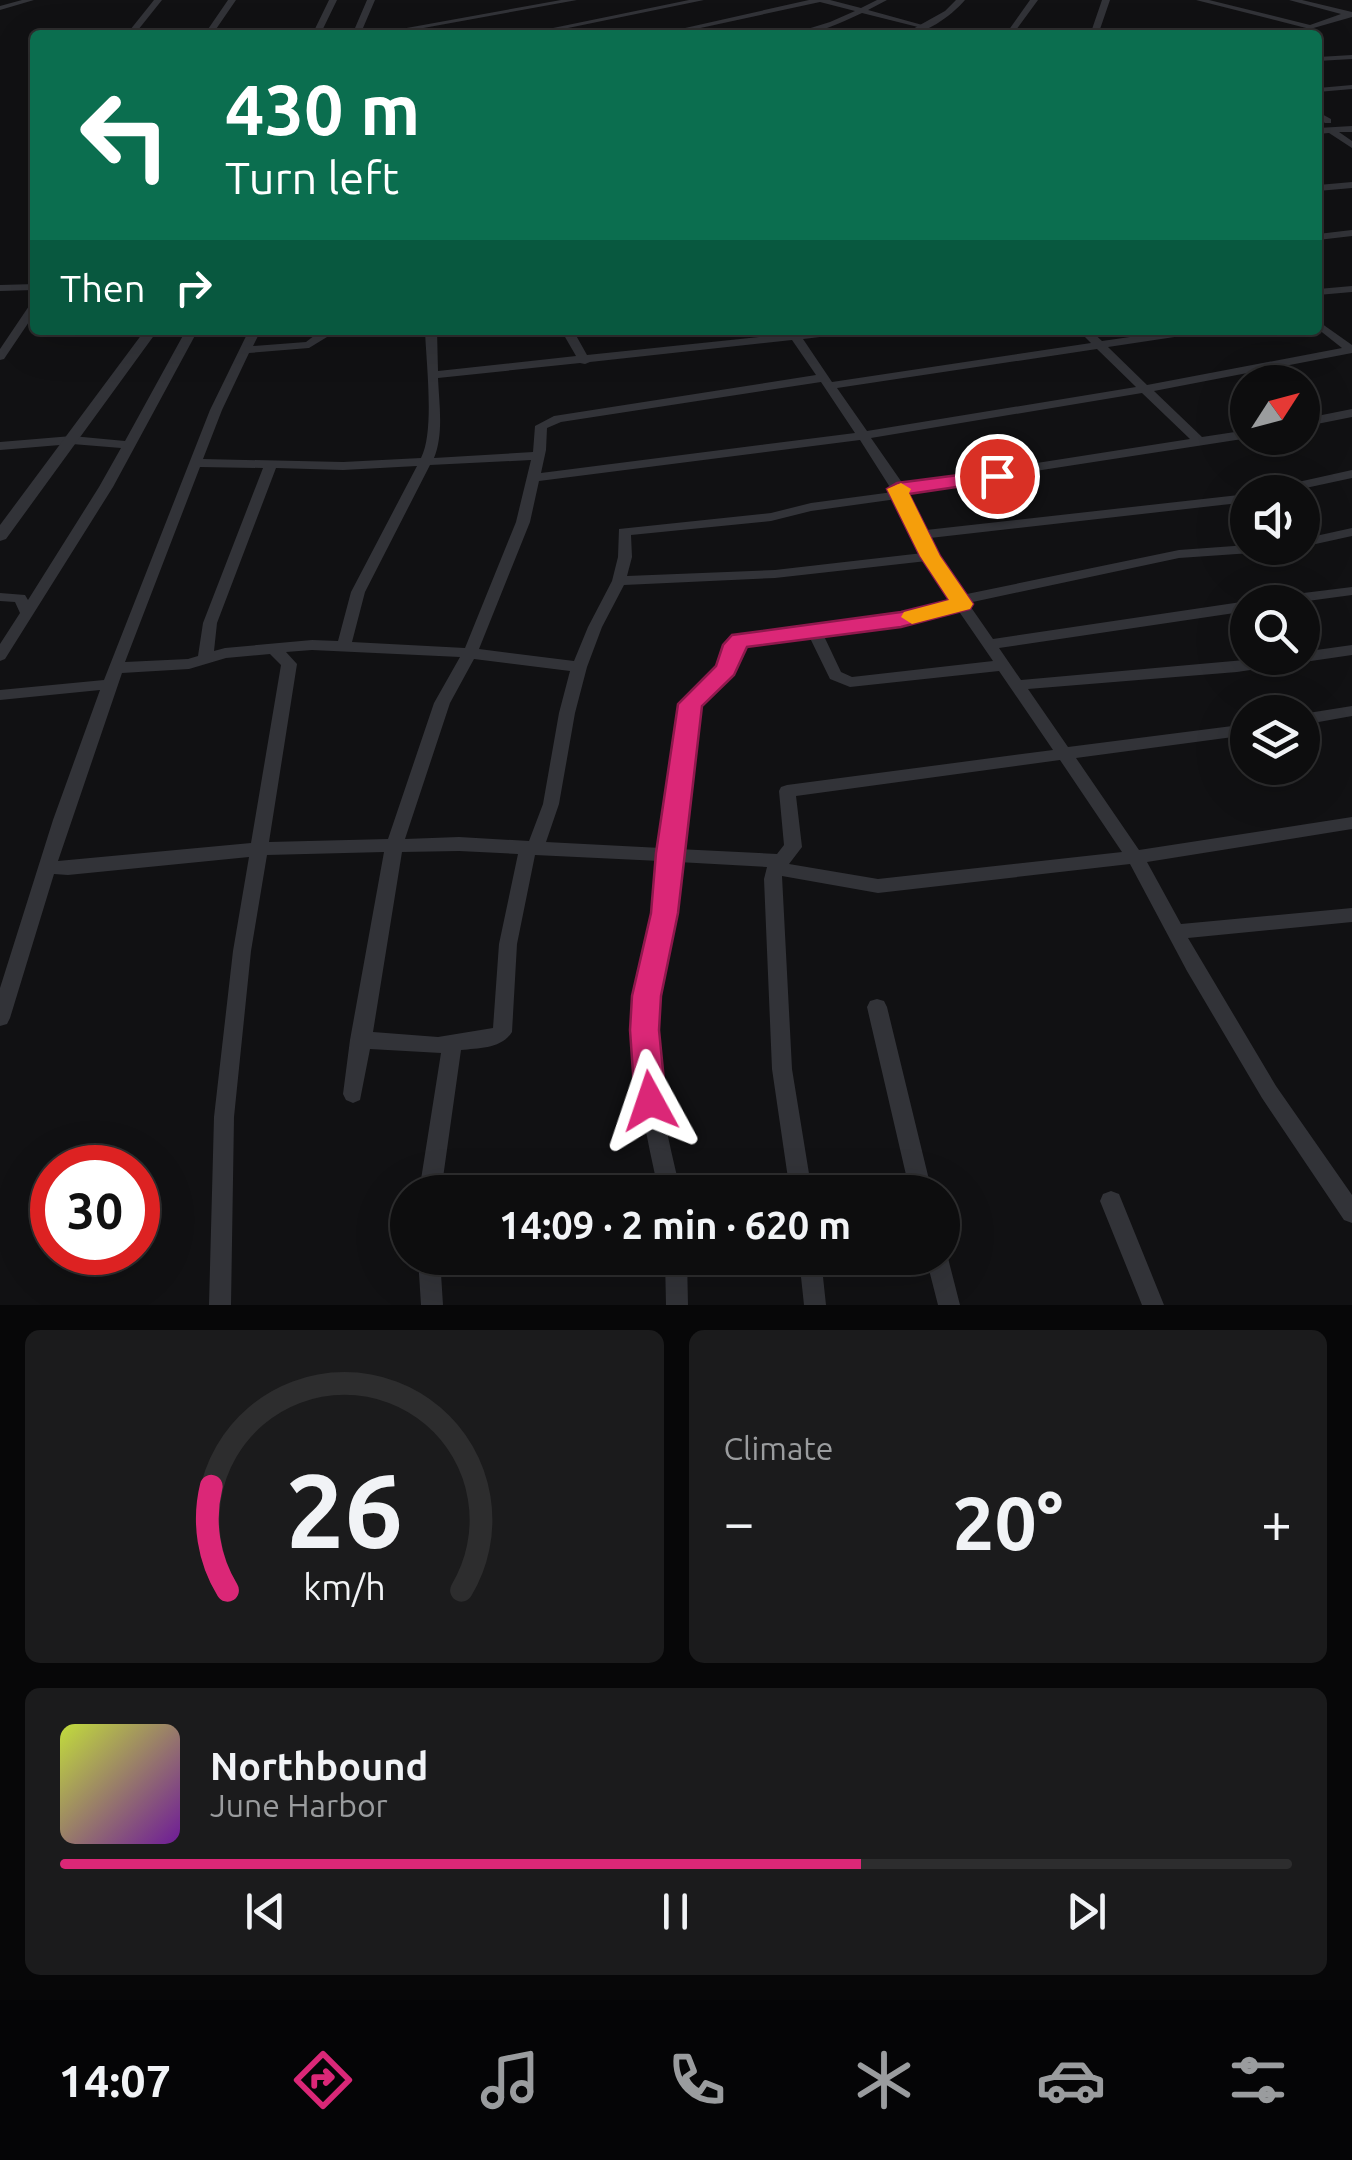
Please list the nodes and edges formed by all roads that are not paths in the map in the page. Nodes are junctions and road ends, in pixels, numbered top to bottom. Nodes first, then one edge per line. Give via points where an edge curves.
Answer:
1 (30, 0) edge
2 (158, 0) edge
3 (232, 0) edge
4 (332, 0) edge
5 (371, 0) edge
6 (643, 0) edge
7 (700, 0) edge
8 (821, 0) edge
9 (883, 0) edge
10 (961, 0) edge
11 (1034, 0) edge
12 (1106, 0) edge
13 (1200, 0) edge
14 (1292, 0) edge
15 (566, 1) edge
16 (0, 8) edge
17 (660, 8) junction
18 (860, 11) junction
19 (672, 14) dead end
20 (1351, 15) edge
21 (684, 20) dead end
22 (922, 26) junction
23 (696, 27) junction
24 (134, 30) edge
25 (211, 30) edge
26 (318, 30) edge
27 (358, 30) edge
28 (401, 30) edge
29 (548, 30) edge
30 (682, 30) edge
31 (806, 30) edge
32 (915, 30) edge
33 (1013, 30) edge
34 (1096, 30) edge
35 (1352, 57) edge
36 (1322, 60) edge
37 (1352, 87) edge
38 (1322, 90) edge
39 (1352, 120) edge
40 (1323, 122) edge
41 (1352, 128) edge
42 (1352, 145) edge
43 (1352, 185) edge
44 (1322, 188) edge
45 (1352, 233) edge
46 (1322, 237) edge
47 (30, 287) edge
48 (0, 288) edge
49 (1352, 289) edge
50 (1322, 292) edge
51 (30, 312) edge
52 (1322, 327) edge
53 (148, 335) edge
54 (189, 335) edge
55 (253, 335) edge
56 (322, 335) edge
57 (430, 335) edge
58 (570, 335) edge
59 (777, 335) edge
60 (793, 335) edge
61 (1089, 335) edge
62 (1169, 335) edge
63 (1100, 346) junction
64 (246, 350) junction
65 (1352, 350) edge
66 (0, 357) edge
67 (585, 361) junction
68 (432, 374) junction
69 (825, 382) junction
70 (1143, 388) junction
71 (1352, 413) edge
72 (1320, 419) edge
73 (864, 436) junction
74 (1230, 436) edge
75 (72, 440) junction
76 (1198, 440) junction
77 (128, 445) junction
78 (0, 446) edge
79 (538, 456) junction
80 (195, 463) junction
81 (426, 463) junction
82 (271, 465) junction
83 (1352, 474) edge
84 (532, 478) junction
85 (1320, 481) edge
86 (898, 492) junction
87 (1230, 500) edge
88 (1352, 532) edge
89 (0, 536) edge
90 (922, 536) junction
91 (1320, 539) edge
92 (1230, 551) edge
93 (930, 556) junction
94 (619, 582) junction
95 (1352, 591) edge
96 (1320, 595) edge
97 (0, 597) edge
98 (961, 602) junction
99 (1230, 609) edge
100 (28, 614) junction
101 (814, 630) junction
102 (990, 644) junction
103 (344, 646) junction
104 (275, 650) junction
105 (1352, 650) edge
106 (470, 653) junction
107 (0, 656) edge
108 (205, 659) junction
109 (1004, 665) junction
110 (580, 668) junction
111 (114, 676) junction
112 (1018, 684) junction
113 (0, 695) edge
114 (1352, 711) edge
115 (1320, 717) edge
116 (1230, 731) edge
117 (1062, 752) junction
118 (1352, 823) edge
119 (394, 846) junction
120 (532, 847) junction
121 (260, 849) junction
122 (669, 853) junction
123 (1135, 857) junction
124 (778, 864) junction
125 (47, 866) junction
126 (1352, 915) edge
127 (1175, 932) junction
128 (877, 1008) dead end
129 (0, 1018) edge
130 (360, 1040) junction
131 (452, 1044) junction
132 (353, 1094) dead end
133 (433, 1175) edge
134 (666, 1175) edge
135 (798, 1175) edge
136 (917, 1175) edge
137 (1111, 1201) dead end
138 (1352, 1213) edge
139 (430, 1275) edge
140 (676, 1275) edge
141 (812, 1275) edge
142 (941, 1275) edge
143 (220, 1305) edge
144 (432, 1305) edge
145 (677, 1305) edge
146 (815, 1305) edge
147 (948, 1305) edge
148 (1153, 1305) edge

1 - 16 street
2 - 24 street
3 - 25 street
4 - 26 street
5 - 27 street
6 - 17 street
7 - 17 street
8 - 18 street
8 - 23 street
9 - 18 street
10 - 22 street
11 - 33 street
12 - 34 street
13 - 20 street via 1310,27
14 - 20 street
15 - 28 street
17 - 19 street
17 - 29 street
18 - 22 street
18 - 31 street
21 - 23 street
22 - 32 street
23 - 30 street
35 - 36 street
37 - 38 street
39 - 40 street
40 - 41 street
40 - 42 street
43 - 44 street
45 - 46 street
47 - 48 street
49 - 50 street
51 - 66 street
52 - 65 street
53 - 75 street
54 - 77 street
55 - 64 street
56 - 64 street via 310,345
57 - 68 street
58 - 67 street
59 - 67 street
60 - 69 street
61 - 63 street
62 - 63 street
63 - 69 street
63 - 70 street
64 - 80 street
65 - 70 street
67 - 68 street
68 - 81 street via 434,435
69 - 73 street
69 - 79 street via 551,420 541,426
70 - 73 street
70 - 76 street
71 - 72 street
73 - 84 street
73 - 86 street
74 - 76 street
75 - 77 street
75 - 78 street
75 - 89 street
76 - 86 street
77 - 100 street
79 - 81 street
79 - 84 street
80 - 82 street
80 - 111 street
81 - 82 street
81 - 103 street via 366,575
82 - 108 street via 210,624
83 - 85 street
84 - 106 street via 523,522
86 - 90 street
86 - 94 street via 771,517 626,530
87 - 90 street
88 - 91 street
90 - 93 street
92 - 98 street via 1180,554
93 - 94 street via 775,574
93 - 98 street
94 - 110 street
95 - 96 street
97 - 100 street via 20,598
98 - 101 street via 901,620
98 - 102 street
99 - 102 street
100 - 107 street
101 - 109 street via 835,675 850,682
101 - 122 street via 740,640 726,669 694,698
102 - 109 street
103 - 104 street
103 - 106 street
104 - 108 street
104 - 121 street via 289,664
105 - 112 street via 1237,668
106 - 110 street
106 - 119 street via 429,736
108 - 111 street
109 - 112 street
110 - 120 street via 551,804
111 - 113 street
111 - 125 street
112 - 117 street
114 - 115 street
116 - 117 street
117 - 123 street
117 - 124 street via 787,791 794,841
118 - 123 street
119 - 120 street
119 - 121 street
119 - 130 street
120 - 122 street
120 - 131 street via 508,944 502,1032
121 - 125 street
121 - 143 street via 224,1117
122 - 124 street
122 - 134 street via 644,1030
123 - 124 street via 878,886
123 - 127 street
124 - 135 street via 782,1069
125 - 129 street
126 - 127 street
127 - 138 street via 1269,1092
128 - 136 street
130 - 131 street
130 - 132 street
131 - 133 street
137 - 148 street
139 - 144 street
140 - 145 street
141 - 146 street
142 - 147 street

